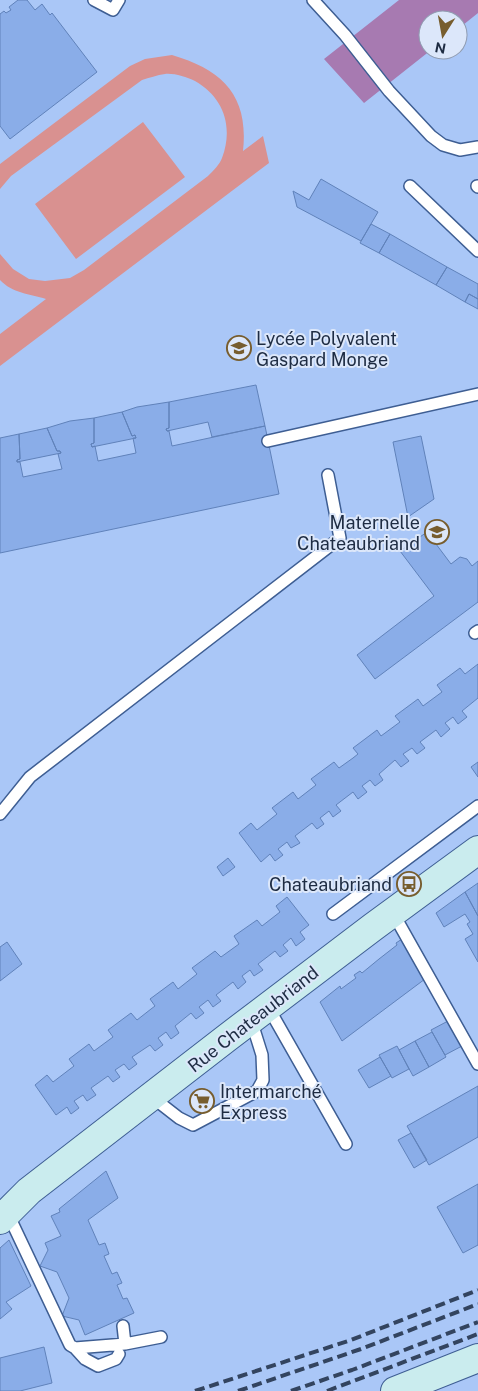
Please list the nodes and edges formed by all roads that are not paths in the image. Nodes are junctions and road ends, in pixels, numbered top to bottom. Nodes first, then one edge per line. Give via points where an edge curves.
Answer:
1 (94, 0) edge
2 (119, 0) edge
3 (313, 0) edge
4 (478, 147) edge
5 (410, 186) dead end
6 (478, 251) edge
7 (478, 394) edge
8 (268, 441) dead end
9 (328, 475) dead end
10 (478, 806) edge
11 (0, 814) edge
12 (478, 850) edge
13 (393, 913) junction
14 (333, 914) dead end
15 (259, 1014) junction
16 (478, 1064) edge
17 (152, 1097) junction
18 (346, 1144) dead end
19 (3, 1214) edge
20 (123, 1326) dead end
21 (161, 1337) dead end
22 (75, 1348) junction
23 (122, 1349) junction
24 (478, 1358) edge
25 (395, 1391) edge

1 - 2 lane via 113,10
3 - 4 lane via 431,136 443,145 460,150
5 - 6 lane
7 - 8 lane
9 - 11 lane via 340,538 30,777
10 - 14 lane
12 - 13 street, Rue Chateaubriand
13 - 15 street, Rue Chateaubriand
13 - 16 lane
15 - 17 street, Rue Chateaubriand
15 - 17 lane via 263,1080 257,1090 193,1125
15 - 18 lane
17 - 19 street, Rue Chateaubriand
19 - 22 lane via 70,1345
20 - 23 lane
21 - 23 lane
22 - 23 lane
22 - 23 lane via 98,1366 116,1358
24 - 25 street

